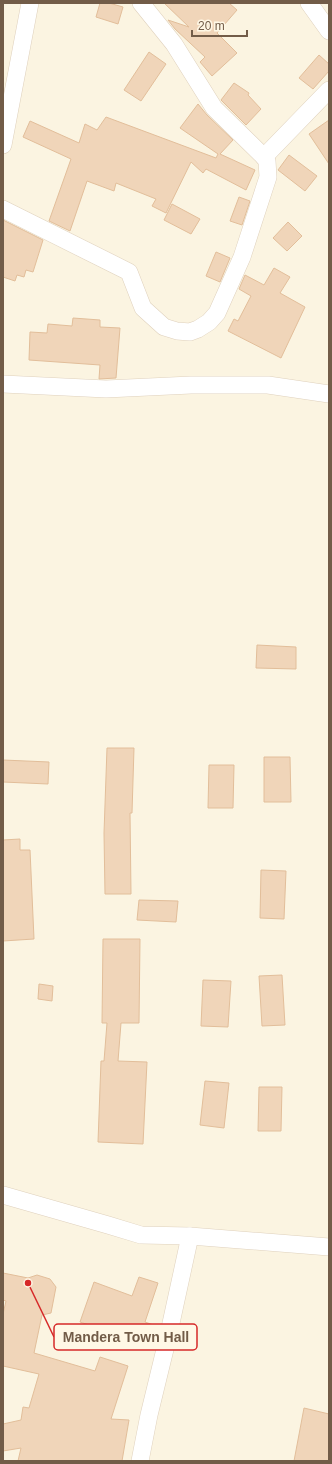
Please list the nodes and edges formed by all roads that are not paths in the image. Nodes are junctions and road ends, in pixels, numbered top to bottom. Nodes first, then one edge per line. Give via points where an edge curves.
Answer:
1 (30, 3) edge
2 (141, 3) edge
3 (309, 3) edge
4 (329, 31) edge
5 (329, 90) edge
6 (3, 145) edge
7 (264, 157) junction
8 (3, 209) edge
9 (3, 384) edge
10 (329, 394) edge
11 (3, 1195) edge
12 (190, 1236) junction
13 (329, 1247) edge
14 (140, 1461) edge

1 - 6 street
2 - 7 street via 174,44 214,108
3 - 4 street
5 - 7 street
7 - 8 street via 267,161 268,177 242,257 217,313 198,330 190,332 164,327 143,308 129,272
9 - 10 street via 106,389 268,385
11 - 12 street via 141,1235
12 - 13 street
12 - 14 street via 148,1415

